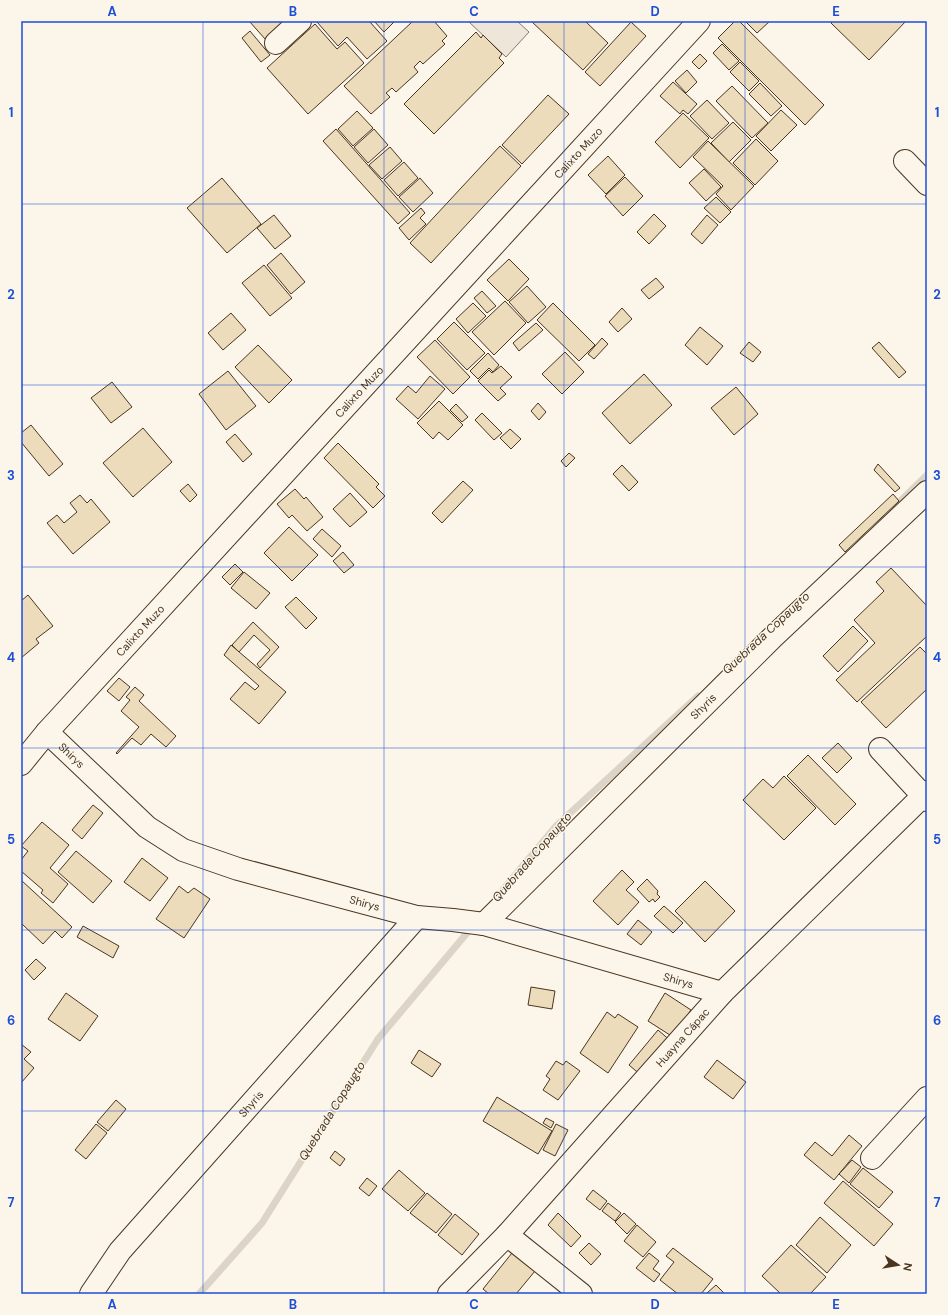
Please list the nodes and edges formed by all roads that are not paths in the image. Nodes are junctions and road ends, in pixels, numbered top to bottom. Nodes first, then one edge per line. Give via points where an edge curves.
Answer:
1 (300, 21) edge
2 (699, 21) edge
3 (276, 43) dead end
4 (905, 161) dead end
5 (927, 184) edge
6 (927, 492) edge
7 (47, 732) junction
8 (880, 749) dead end
9 (21, 764) edge
10 (926, 796) edge
11 (417, 917) junction
12 (484, 924) junction
13 (722, 993) junction
14 (927, 1098) edge
15 (872, 1158) dead end
16 (507, 1235) junction
17 (91, 1294) edge
18 (449, 1294) edge
19 (581, 1294) edge

1 - 3 street
2 - 7 street, Calixto Muzo
4 - 5 street
6 - 12 street, Shyris via 774,636
7 - 9 street, Calixto Muzo
7 - 11 street, Shirys via 147,827 183,850 238,869
8 - 10 street
10 - 13 street, Huayna Cápac
11 - 12 street, Shirys
11 - 17 street, Shyris via 120,1251
12 - 13 street, Shirys
13 - 16 street, Huayna Cápac
14 - 15 street
16 - 18 street, Huayna Cápac
16 - 19 street

